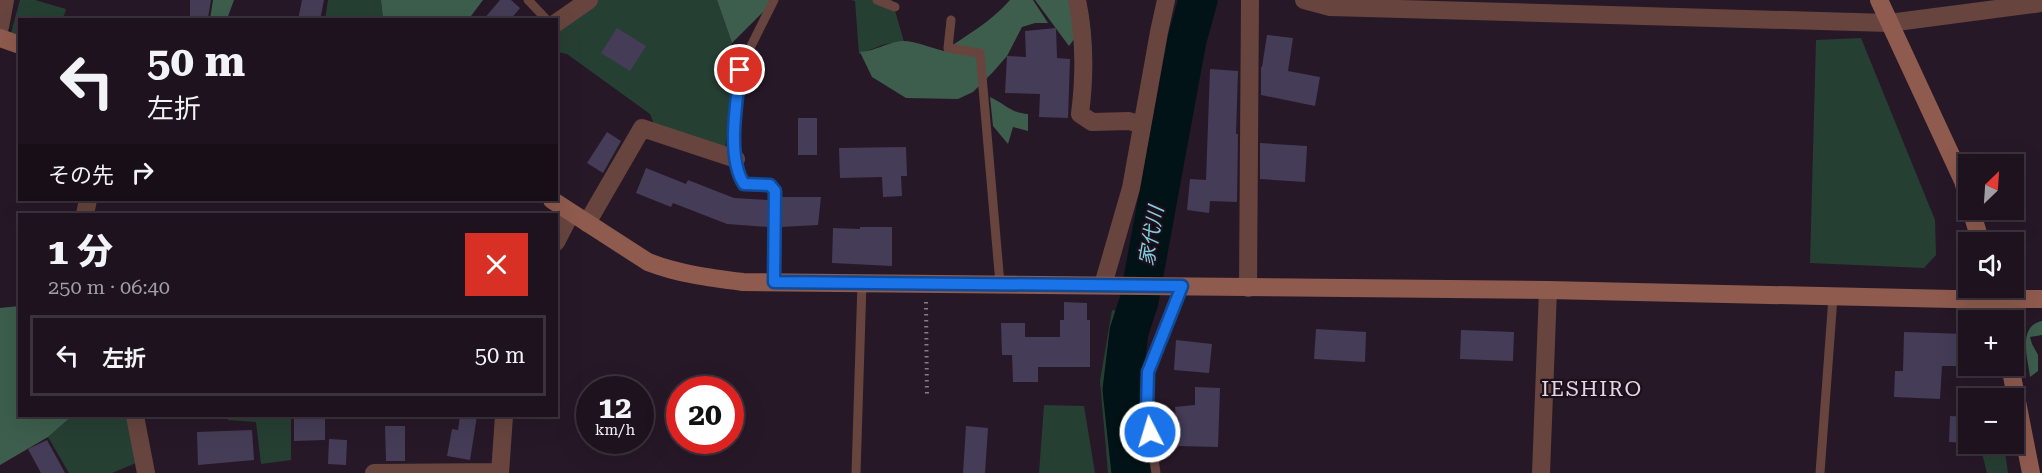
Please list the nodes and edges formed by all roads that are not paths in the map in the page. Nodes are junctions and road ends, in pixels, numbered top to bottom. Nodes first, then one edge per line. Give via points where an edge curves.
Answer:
1 (5, 0) edge
2 (528, 0) edge
3 (589, 0) edge
4 (774, 0) edge
5 (878, 0) edge
6 (1077, 0) edge
7 (1166, 0) edge
8 (1250, 0) edge
9 (1304, 0) edge
10 (1880, 0) edge
11 (2042, 3) edge
12 (1995, 5) edge
13 (894, 7) dead end
14 (545, 18) edge
15 (951, 20) dead end
16 (558, 22) edge
17 (1889, 22) junction
18 (0, 27) edge
19 (0, 38) edge
20 (18, 44) edge
21 (1142, 125) junction
22 (736, 159) junction
23 (1958, 170) edge
24 (554, 201) edge
25 (579, 218) junction
26 (558, 240) edge
27 (774, 282) junction
28 (862, 283) junction
29 (1000, 284) junction
30 (1109, 285) junction
31 (1174, 286) junction
32 (1248, 288) junction
33 (1548, 290) junction
34 (1958, 295) edge
35 (1833, 297) junction
36 (2024, 297) edge
37 (2042, 299) edge
38 (2012, 376) edge
39 (135, 417) edge
40 (504, 417) edge
41 (500, 472) edge
42 (146, 473) edge
43 (374, 473) edge
44 (856, 473) edge
45 (1156, 473) edge
46 (1541, 473) edge
47 (1820, 473) edge
48 (2031, 473) edge

1 - 18 street
2 - 14 lane
3 - 16 street
4 - 22 lane via 740,70
5 - 13 lane
6 - 21 street via 1083,27 1080,114 1092,122 1129,121
7 - 21 street
8 - 32 street
9 - 17 street via 1330,7
10 - 17 street
11 - 12 street
12 - 17 street
15 - 29 lane via 948,48 980,53
17 - 23 street
19 - 20 street
21 - 30 street
22 - 25 street via 642,128
22 - 27 lane via 737,175 744,184 770,185 775,191
24 - 25 street
25 - 26 street
25 - 27 street via 631,252 665,268 702,277
27 - 28 street
28 - 29 street
28 - 44 lane
29 - 30 street
30 - 31 street
31 - 32 street
31 - 45 lane via 1148,372 1147,411
32 - 33 street
33 - 35 street
33 - 46 street
34 - 35 street
35 - 47 lane
36 - 37 street
38 - 48 street
39 - 42 street
40 - 41 street
41 - 43 street

